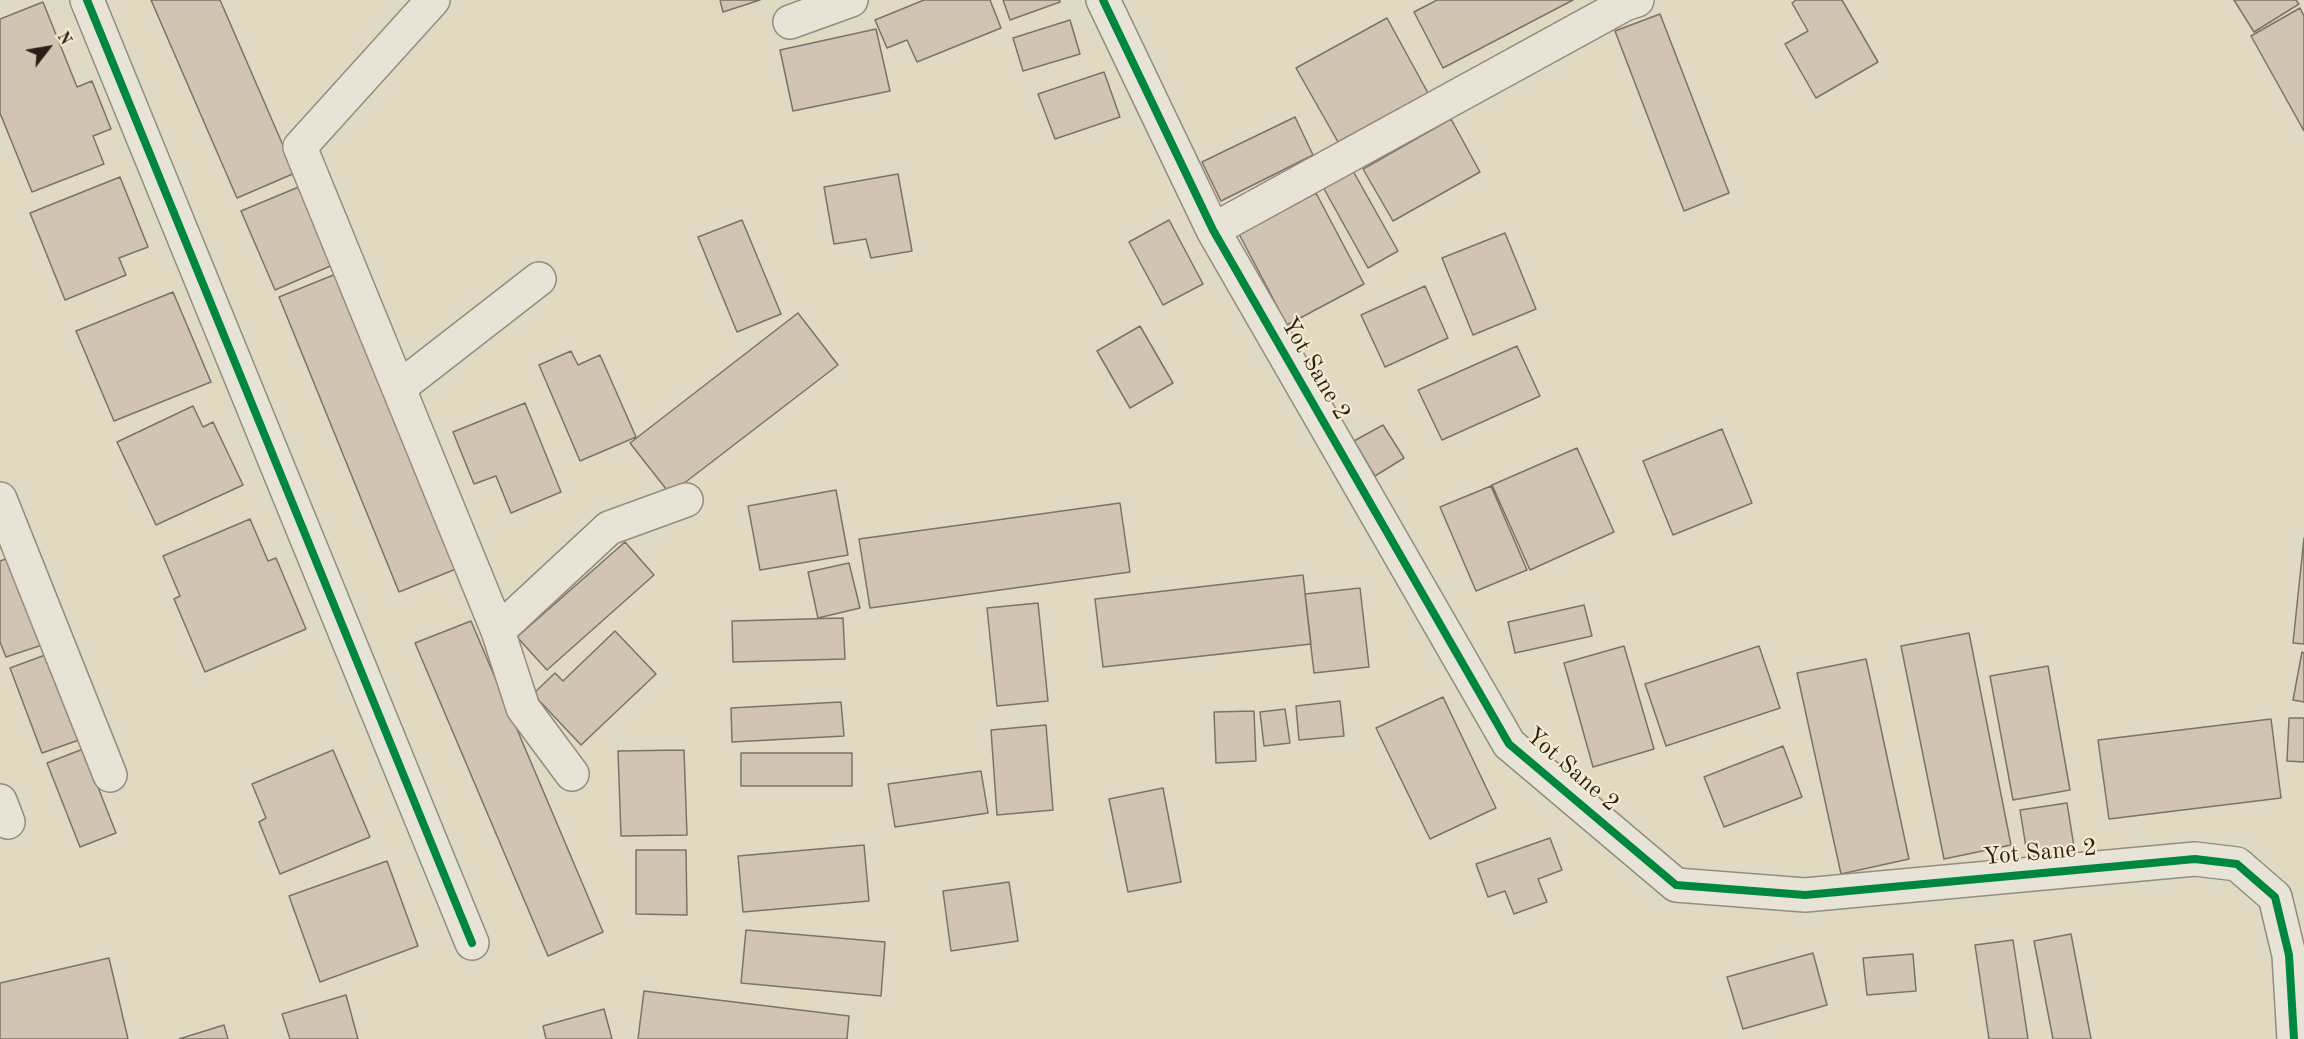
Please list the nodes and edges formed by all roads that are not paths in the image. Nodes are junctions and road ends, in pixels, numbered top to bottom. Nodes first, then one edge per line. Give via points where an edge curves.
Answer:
1 (87, 0) edge
2 (433, 0) edge
3 (851, 0) edge
4 (1103, 0) edge
5 (1629, 1) edge
6 (789, 22) dead end
7 (1213, 230) junction
8 (539, 279) dead end
9 (400, 387) junction
10 (0, 499) edge
11 (686, 500) dead end
12 (498, 632) junction
13 (572, 774) dead end
14 (110, 775) dead end
15 (472, 943) dead end
16 (2294, 1039) edge

1 - 15 street
2 - 9 street via 300,147
3 - 6 street
4 - 7 street, Yot Sane 2
5 - 7 street
7 - 16 street, Yot Sane 2 via 1509,744 1676,885 1805,895 2195,859 2237,864 2276,897 2289,955
8 - 9 street
9 - 12 street
10 - 14 street
11 - 12 street via 609,528
12 - 13 street via 523,708

